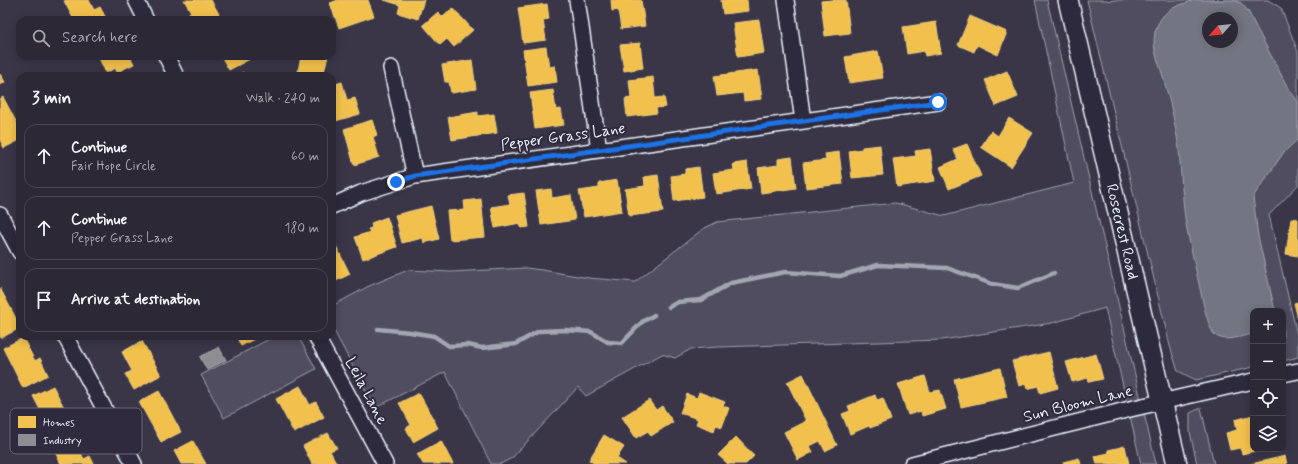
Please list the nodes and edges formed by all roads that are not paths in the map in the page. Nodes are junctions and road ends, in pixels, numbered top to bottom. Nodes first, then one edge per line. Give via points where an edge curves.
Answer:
1 (136, 0) edge
2 (577, 0) edge
3 (786, 0) edge
4 (1068, 0) edge
5 (144, 16) edge
6 (168, 60) edge
7 (391, 68) dead end
8 (174, 72) edge
9 (938, 102) dead end
10 (803, 121) junction
11 (599, 150) junction
12 (415, 176) junction
13 (336, 204) edge
14 (0, 215) edge
15 (16, 245) edge
16 (67, 340) edge
17 (318, 340) edge
18 (1298, 371) edge
19 (1286, 373) edge
20 (1250, 382) edge
21 (1163, 402) junction
22 (104, 408) edge
23 (129, 454) edge
24 (134, 464) edge
25 (385, 464) edge
26 (912, 464) edge
27 (1177, 464) edge

1 - 5 street
2 - 11 street
3 - 10 street
4 - 21 main road, Rosecrest Road
6 - 8 street
7 - 12 street
9 - 10 street, Pepper Grass Lane
10 - 11 street, Pepper Grass Lane
11 - 12 street, Pepper Grass Lane
12 - 13 street, Pepper Grass Lane via 366,191
14 - 15 street
16 - 22 street
17 - 25 street, Leila Lane
18 - 19 street
20 - 21 street, Sun Bloom Lane
21 - 26 street, Sun Bloom Lane
21 - 27 main road, Rosecrest Road
23 - 24 street

